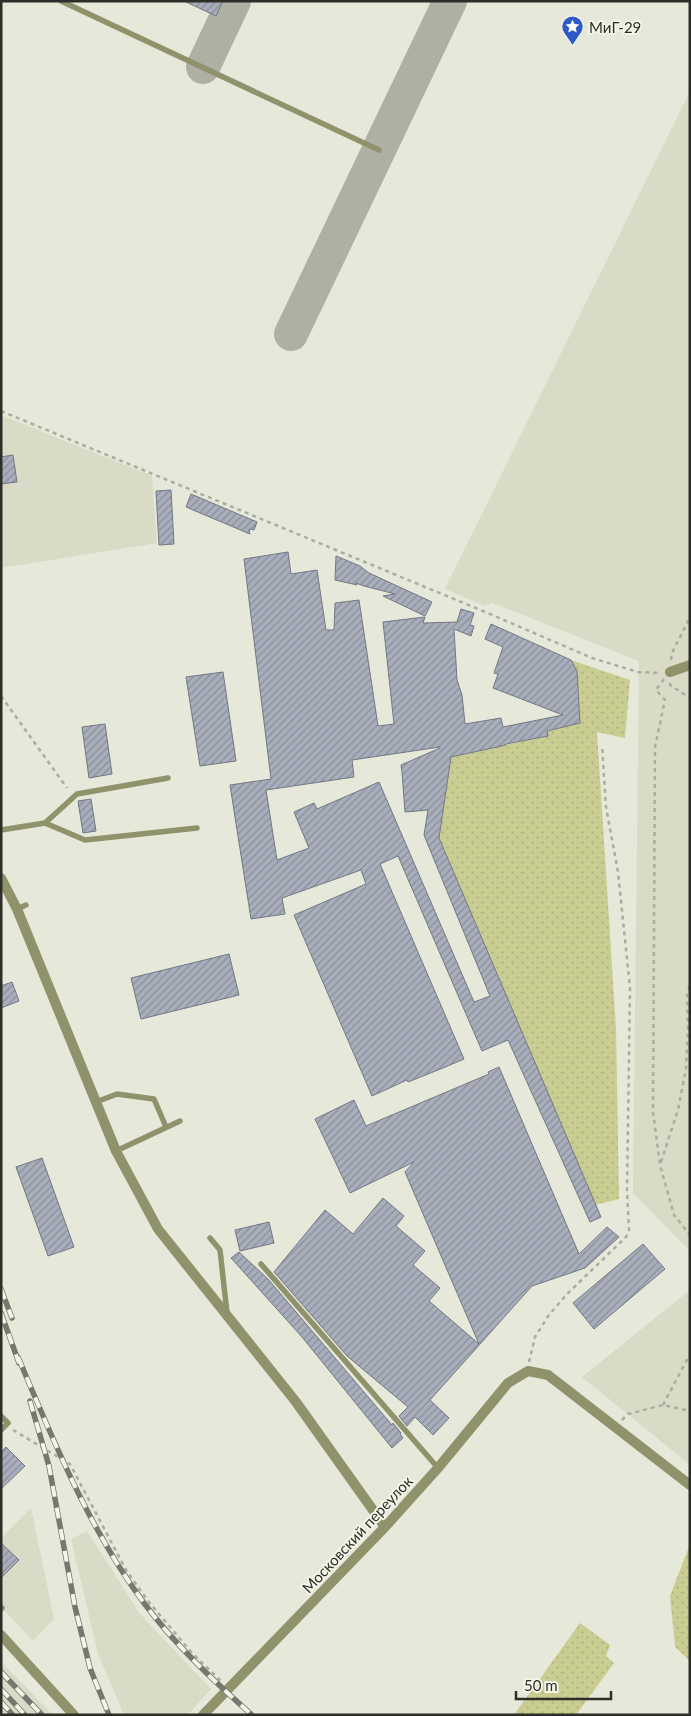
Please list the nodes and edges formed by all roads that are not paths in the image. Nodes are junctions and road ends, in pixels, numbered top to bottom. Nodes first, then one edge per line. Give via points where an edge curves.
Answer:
1 (61, 1) edge
2 (379, 150) dead end
3 (690, 665) edge
4 (670, 672) road end
5 (168, 778) dead end
6 (45, 823) junction
7 (197, 828) dead end
8 (1, 830) edge
9 (1, 878) edge
10 (96, 1102) junction
11 (180, 1121) dead end
12 (166, 1127) junction
13 (116, 1151) junction
14 (210, 1238) dead end
15 (261, 1264) dead end
16 (228, 1318) junction
17 (1, 1416) edge
18 (3, 1428) edge
19 (438, 1468) junction
20 (690, 1485) edge
21 (385, 1527) junction
22 (1, 1635) edge
23 (74, 1715) edge
24 (203, 1715) edge

1 - 2 lane
3 - 4 street
5 - 6 lane via 77,794
6 - 7 lane via 85,840
6 - 8 lane
9 - 10 street via 21,907
10 - 12 lane via 117,1094 154,1099
10 - 13 street
11 - 12 lane
12 - 13 lane
13 - 16 street via 158,1229
14 - 16 lane via 220,1250
15 - 19 lane
16 - 21 street via 296,1402
17 - 18 lane via 8,1423
19 - 20 street, Московский переулок via 508,1383 528,1371 548,1375
19 - 21 street, Московский переулок
21 - 24 street, Московский переулок
22 - 23 street

